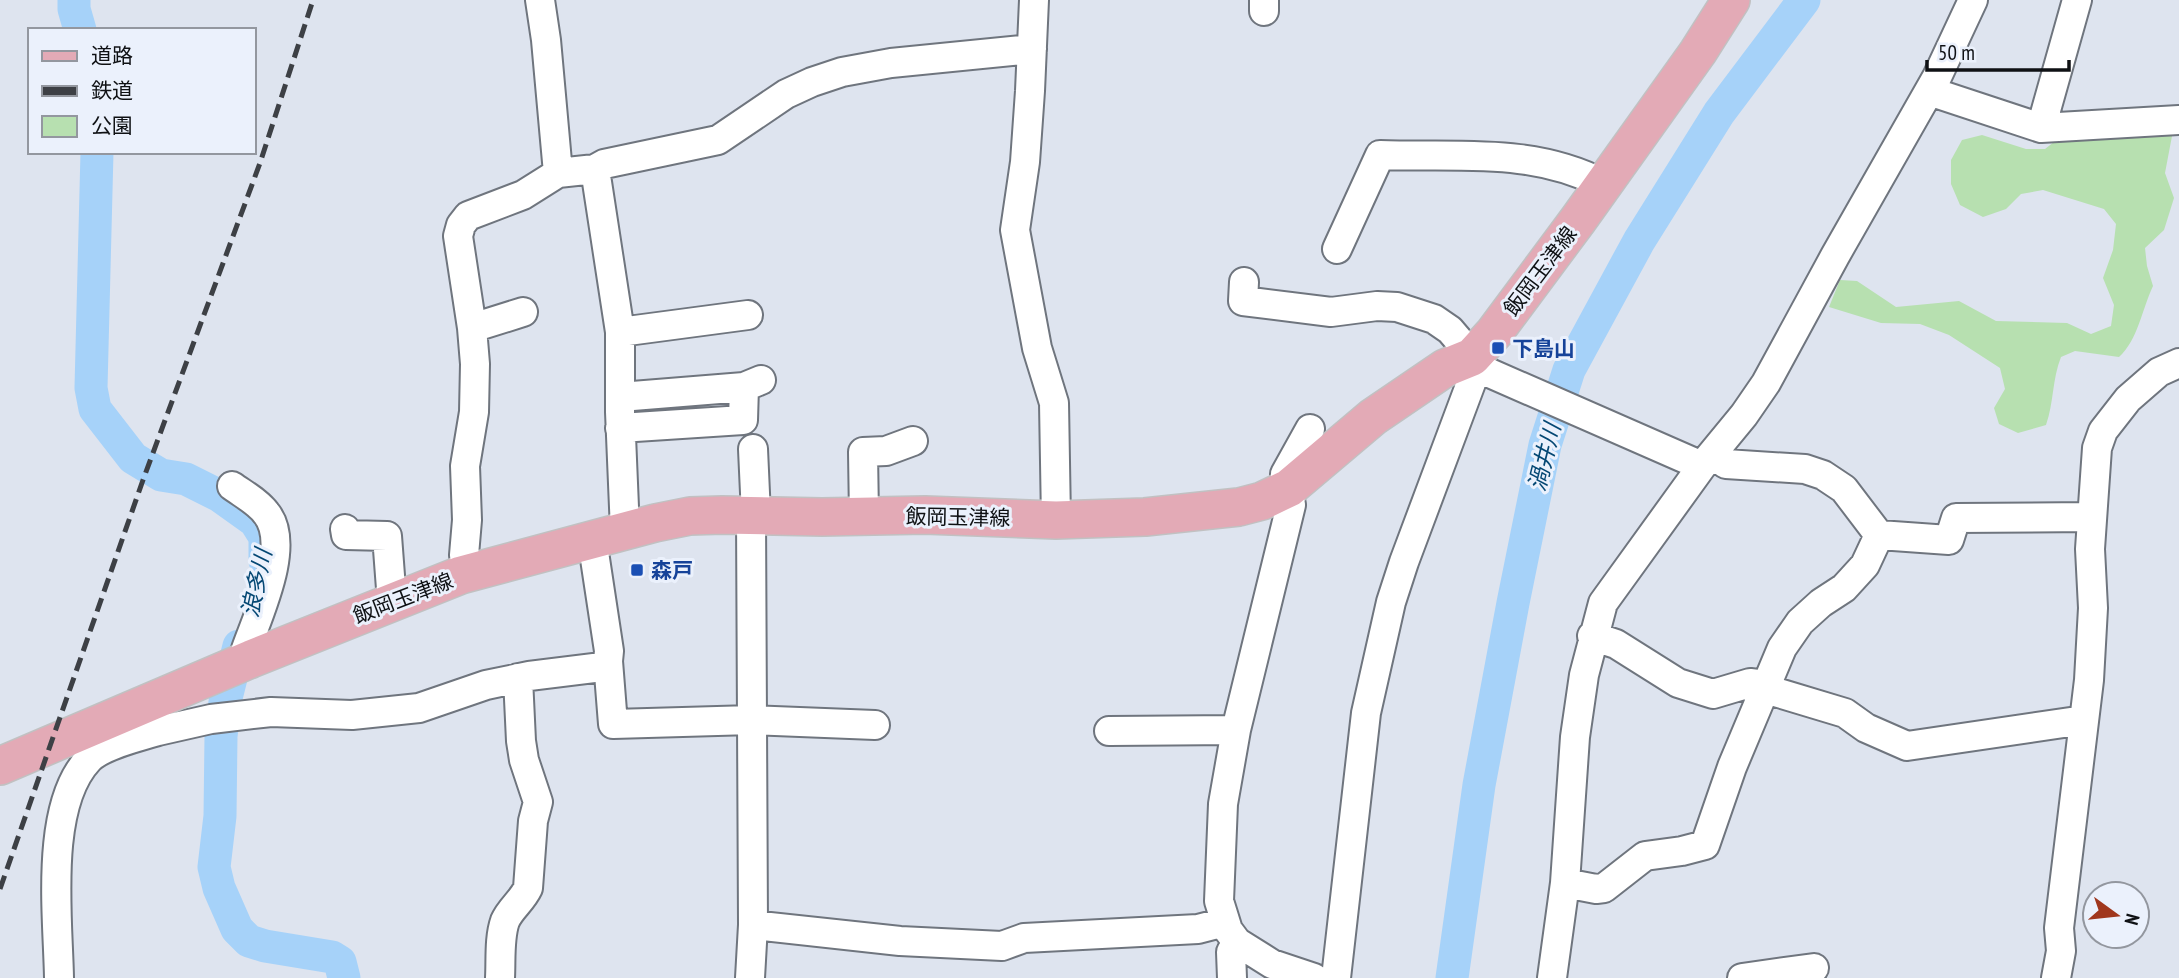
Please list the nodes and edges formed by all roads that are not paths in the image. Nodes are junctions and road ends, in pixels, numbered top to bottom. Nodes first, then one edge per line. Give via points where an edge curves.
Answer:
1 (540, 0) edge
2 (1034, 0) edge
3 (1731, 0) edge
4 (1973, 0) edge
5 (1987, 0) edge
6 (2077, 0) edge
7 (1032, 48) junction
8 (1938, 94) junction
9 (2179, 120) edge
10 (2040, 128) junction
11 (1908, 129) junction
12 (595, 169) junction
13 (558, 173) junction
14 (1603, 184) junction
15 (1337, 249) dead end
16 (1244, 282) dead end
17 (523, 312) dead end
18 (748, 315) dead end
19 (471, 328) junction
20 (620, 332) junction
21 (2179, 363) edge
22 (1478, 364) junction
23 (620, 397) junction
24 (620, 428) junction
25 (1310, 429) dead end
26 (913, 441) dead end
27 (753, 449) dead end
28 (1707, 460) junction
29 (232, 486) dead end
30 (1289, 488) junction
31 (754, 515) junction
32 (864, 516) junction
33 (2092, 517) junction
34 (1056, 520) junction
35 (345, 529) dead end
36 (608, 535) junction
37 (1879, 535) junction
38 (468, 573) junction
39 (392, 602) junction
40 (1592, 636) junction
41 (608, 661) junction
42 (238, 664) junction
43 (518, 678) junction
44 (1765, 687) junction
45 (154, 716) junction
46 (752, 720) junction
47 (2084, 720) junction
48 (875, 725) dead end
49 (1236, 730) junction
50 (1109, 731) dead end
51 (1, 762) edge
52 (1565, 883) junction
53 (753, 925) junction
54 (1231, 932) junction
55 (1814, 968) dead end
56 (59, 978) edge
57 (500, 978) edge
58 (750, 978) edge
59 (1232, 978) edge
60 (1314, 978) edge
61 (1336, 978) edge
62 (1552, 978) edge
63 (1742, 978) edge
64 (2056, 978) edge

1 - 13 street
2 - 7 street
3 - 14 main road, 飯岡玉津線
4 - 11 street
5 - 8 street
6 - 10 street
7 - 12 street via 842,72 786,94 718,140
7 - 34 street via 1025,162 1015,230 1037,348 1054,403
8 - 10 street
8 - 11 street
9 - 10 street
11 - 28 street via 1766,383
12 - 13 street
12 - 20 street
13 - 19 street via 523,195 468,216 461,225 458,236
14 - 15 street via 1581,172 1487,154 1380,155
14 - 22 main road, 飯岡玉津線 via 1494,333
16 - 22 street via 1243,301 1331,312 1397,307 1434,319
17 - 19 street
18 - 20 street
19 - 38 street via 475,376 465,466
20 - 23 street
21 - 33 street via 2145,383 2103,431 2097,448
22 - 28 street via 1610,425
22 - 30 main road, 飯岡玉津線 via 1445,368 1373,416
22 - 61 street via 1391,601 1366,713
23 - 24 street
23 - 24 street via 753,384 743,420
24 - 36 street
25 - 30 street via 1285,474
26 - 32 street via 886,451 863,452
27 - 31 street
28 - 37 street via 1805,469 1823,475 1844,489
28 - 40 street via 1603,603
29 - 42 street via 268,514 276,554
30 - 34 main road, 飯岡玉津線 via 1239,507
30 - 49 street via 1290,515
31 - 32 main road, 飯岡玉津線
31 - 36 main road, 飯岡玉津線 via 690,516
31 - 46 street
32 - 34 main road, 飯岡玉津線
33 - 37 street via 1956,518 1948,540
33 - 47 street via 2093,608
35 - 39 street via 346,536 387,536
36 - 38 main road, 飯岡玉津線
36 - 41 street
37 - 44 street via 1865,565 1800,622 1782,648
38 - 39 main road, 飯岡玉津線
39 - 42 main road, 飯岡玉津線
40 - 44 street via 1616,644 1678,683 1713,694 1750,684
40 - 52 street via 1575,737
41 - 43 street via 602,667
41 - 46 street via 613,724
42 - 45 main road, 飯岡玉津線
43 - 45 street via 419,708 383,713
43 - 57 street via 524,760 538,803 528,888 506,919
44 - 47 street via 1845,713 1907,746
44 - 52 street via 1705,845 1645,856 1604,888
45 - 51 main road, 飯岡玉津線
45 - 56 street via 119,743 90,757 66,800 57,851
46 - 48 street
46 - 53 street
47 - 64 street
49 - 50 street
49 - 54 street via 1223,804 1219,901
52 - 62 street
53 - 54 street via 900,941 1002,946 1024,938 1198,929
53 - 58 street
54 - 59 street
54 - 60 street via 1272,964
55 - 63 street

